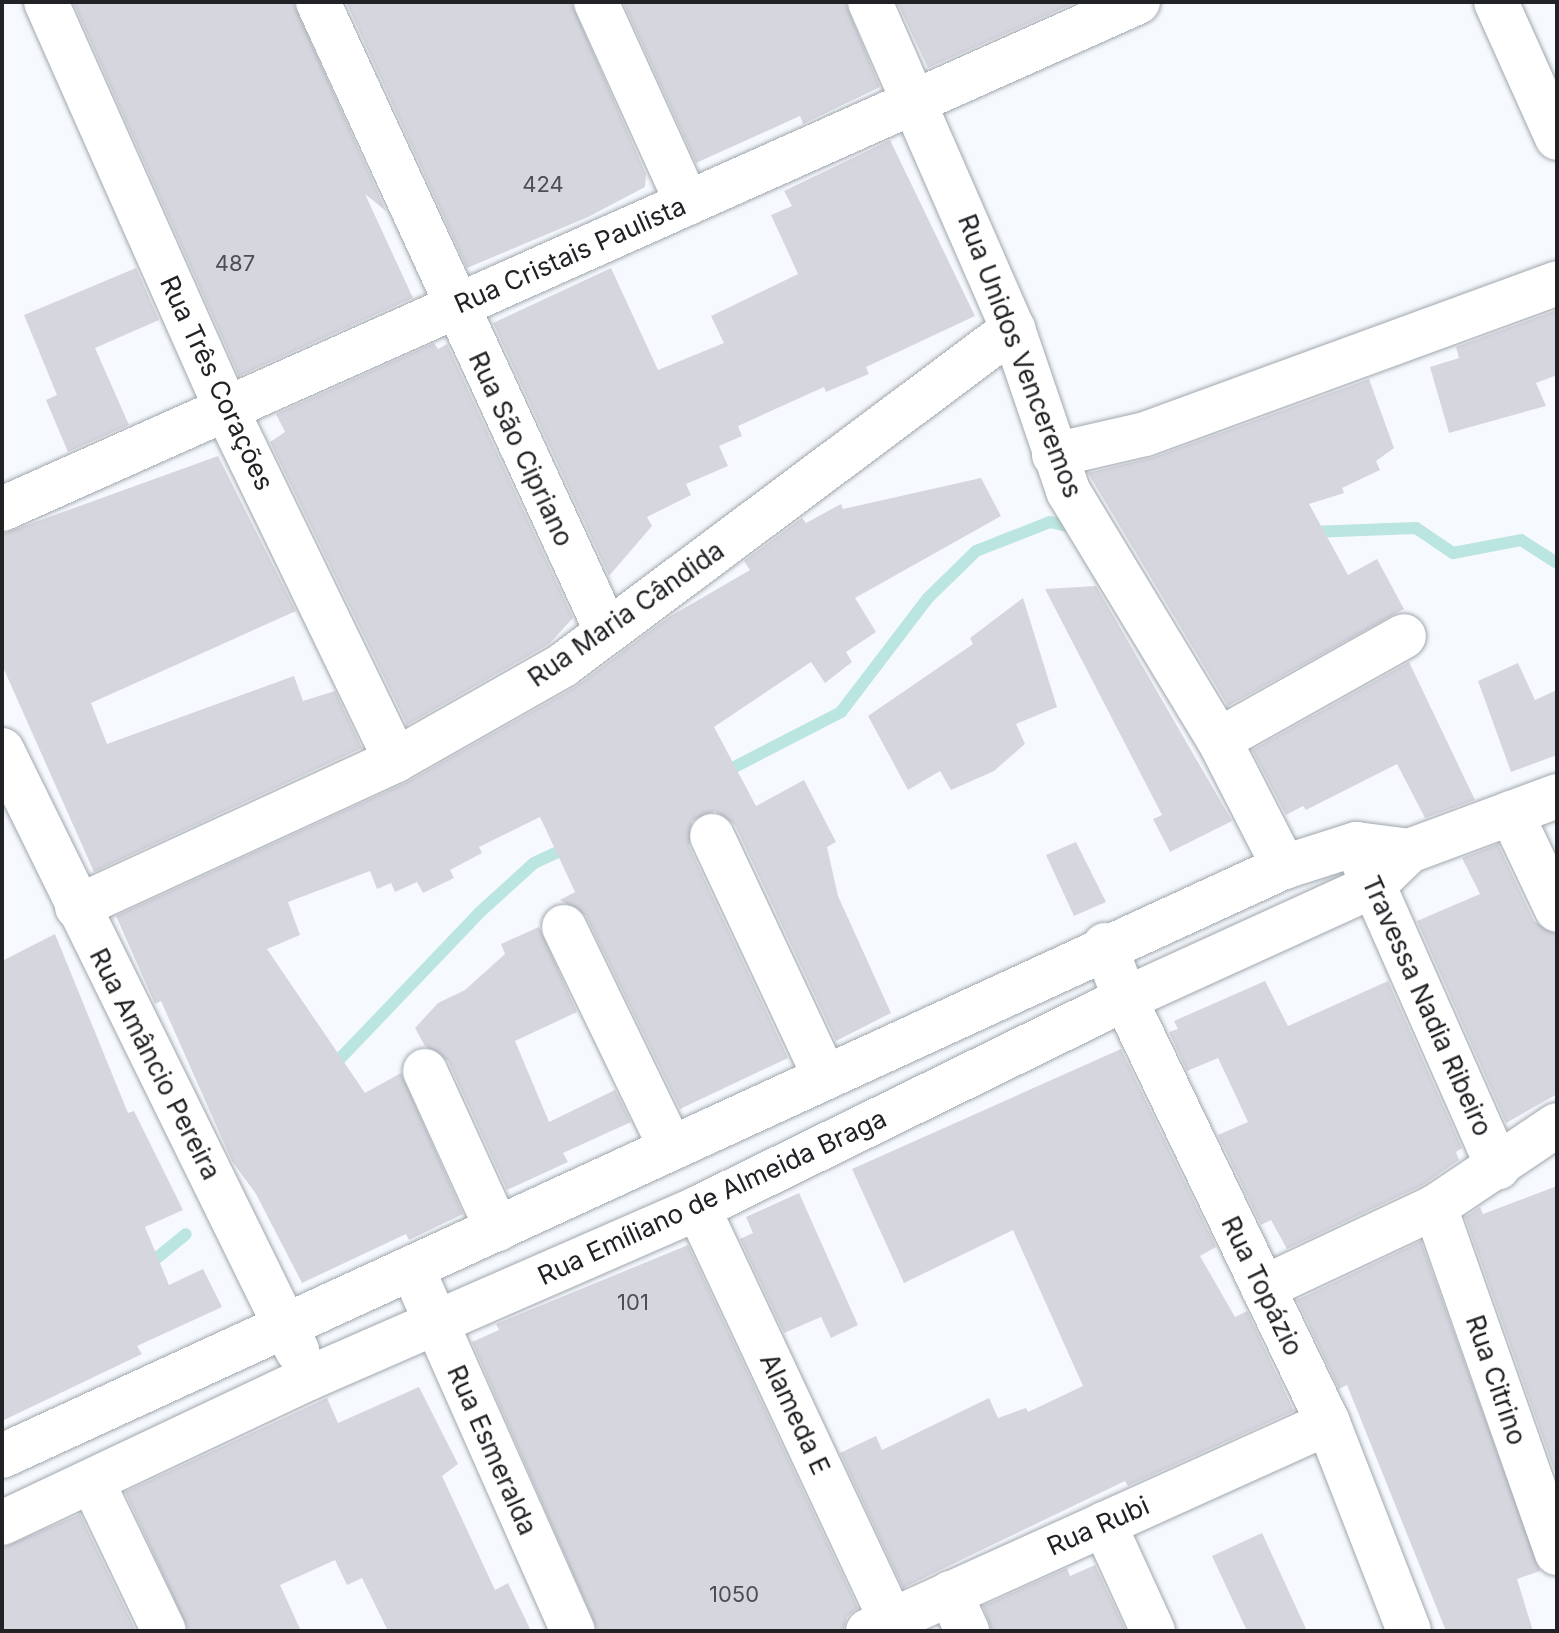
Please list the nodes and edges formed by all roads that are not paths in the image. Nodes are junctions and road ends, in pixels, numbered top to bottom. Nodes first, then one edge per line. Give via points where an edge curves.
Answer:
1 (46, 2) edge
2 (318, 2) edge
3 (596, 2) edge
4 (870, 2) edge
5 (1138, 2) edge
6 (1496, 2) edge
7 (917, 101) junction
8 (1557, 138) edge
9 (687, 203) junction
10 (1557, 283) edge
11 (455, 307) junction
12 (1013, 329) junction
13 (226, 409) junction
14 (1061, 473) junction
15 (2, 509) edge
16 (607, 632) junction
17 (1404, 636) dead end
18 (1219, 740) junction
19 (2, 750) edge
20 (396, 760) junction
21 (1557, 796) edge
22 (1511, 813) junction
23 (712, 836) dead end
24 (1356, 844) junction
25 (1409, 851) junction
26 (1284, 867) junction
27 (1373, 886) junction
28 (77, 907) junction
29 (1557, 910) edge
30 (564, 927) dead end
31 (1105, 945) junction
32 (1125, 999) junction
33 (425, 1071) dead end
34 (824, 1075) junction
35 (1557, 1125) edge
36 (671, 1148) junction
37 (1498, 1167) junction
38 (1435, 1207) junction
39 (698, 1208) junction
40 (497, 1229) junction
41 (412, 1268) junction
42 (1263, 1288) junction
43 (287, 1324) junction
44 (435, 1324) junction
45 (309, 1378) junction
46 (1328, 1423) junction
47 (2, 1456) edge
48 (92, 1481) junction
49 (2, 1523) edge
50 (1104, 1524) junction
51 (1557, 1553) edge
52 (958, 1612) edge
53 (880, 1625) edge
54 (164, 1631) edge
55 (573, 1631) edge
56 (1153, 1631) edge
57 (1409, 1631) edge

1 - 13 street, Rua Três Corações
2 - 11 street, Rua São Cipriano
3 - 9 street
4 - 7 street, Rua Unidos Venceremos
5 - 7 street, Rua Cristais Paulista
6 - 8 street
7 - 9 street, Rua Cristais Paulista
7 - 12 street, Rua Unidos Venceremos
9 - 11 street, Rua Cristais Paulista
10 - 14 street via 1145,434
11 - 13 street, Rua Cristais Paulista
11 - 16 street, Rua São Cipriano
12 - 14 street, Rua Unidos Venceremos
12 - 16 street, Rua Maria Cândida
13 - 15 street, Rua Cristais Paulista
13 - 20 street, Rua Três Corações
14 - 18 street, Rua Unidos Venceremos
16 - 20 street, Rua Maria Cândida via 563,665
17 - 18 street
18 - 26 street, Rua Unidos Venceremos
19 - 28 street, Rua Amâncio Pereira
20 - 28 street, Rua Maria Cândida
21 - 22 street, Rua Emíliano de Almeida Braga
22 - 25 street, Rua Emíliano de Almeida Braga
22 - 29 street
23 - 34 street
24 - 25 street, Rua Emíliano de Almeida Braga
24 - 26 street, Rua Emíliano de Almeida Braga
24 - 27 street, Travessa Nadia Ribeiro
25 - 27 street, Rua Emíliano de Almeida Braga
26 - 31 street, Rua Emíliano de Almeida Braga
27 - 32 street, Rua Emíliano de Almeida Braga
27 - 37 street, Travessa Nadia Ribeiro
28 - 43 street, Rua Amâncio Pereira
30 - 36 street
31 - 32 street, Rua Topázio
31 - 34 street, Rua Emíliano de Almeida Braga
32 - 39 street, Rua Emíliano de Almeida Braga
32 - 42 street, Rua Topázio
33 - 40 street
34 - 36 street, Rua Emíliano de Almeida Braga
35 - 37 street
36 - 40 street, Rua Emíliano de Almeida Braga
37 - 38 street
38 - 42 street
38 - 51 street, Rua Citrino
39 - 44 street, Rua Emíliano de Almeida Braga
39 - 53 street, Alameda E
40 - 41 street, Rua Emíliano de Almeida Braga
41 - 43 street, Rua Emíliano de Almeida Braga
41 - 44 street, Rua Esmeralda
42 - 46 street, Rua Topázio
43 - 45 street, Rua Amâncio Pereira
43 - 47 street, Rua Emíliano de Almeida Braga
44 - 45 street, Rua Emíliano de Almeida Braga
44 - 55 street, Rua Esmeralda
45 - 48 street, Rua Emíliano de Almeida Braga
46 - 50 street, Rua Rubi
46 - 57 street, Rua Topázio
48 - 49 street, Rua Emíliano de Almeida Braga
48 - 54 street
50 - 52 street, Rua Rubi
50 - 56 street
52 - 53 street, Rua Rubi

